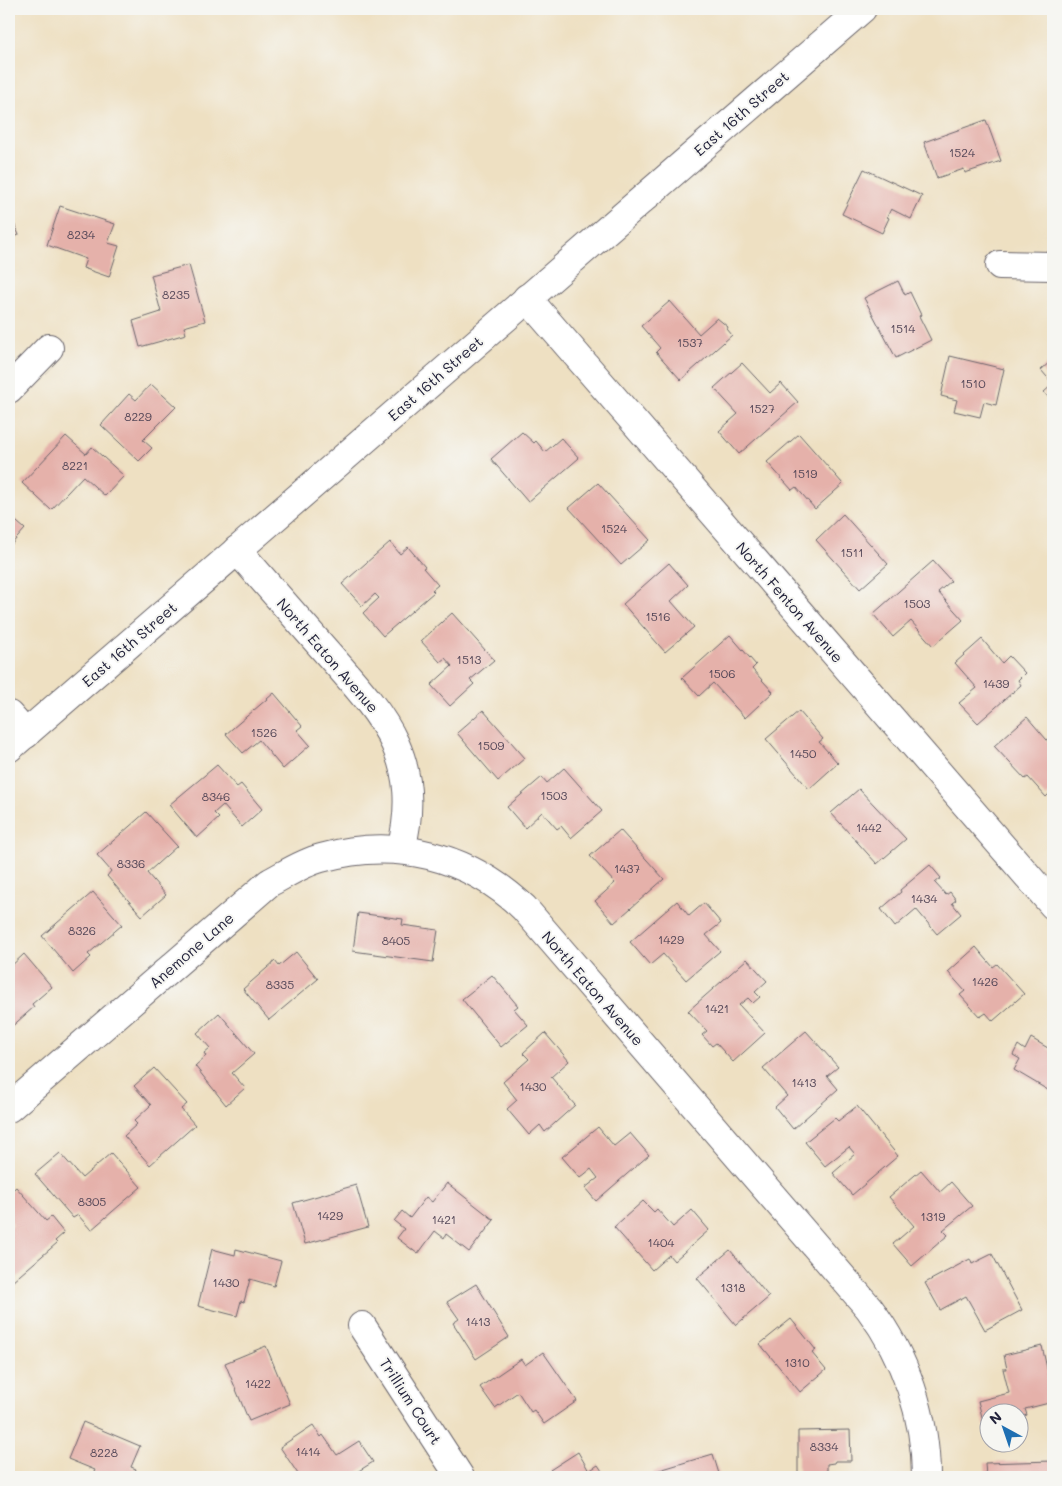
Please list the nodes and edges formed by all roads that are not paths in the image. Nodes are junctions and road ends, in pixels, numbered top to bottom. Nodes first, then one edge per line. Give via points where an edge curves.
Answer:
1 (862, 9) edge
2 (1000, 264) dead end
3 (1053, 266) edge
4 (527, 298) junction
5 (49, 348) dead end
6 (9, 389) edge
7 (237, 550) junction
8 (14, 732) edge
9 (401, 850) junction
10 (1053, 905) edge
11 (9, 1108) edge
12 (362, 1326) dead end
13 (460, 1477) edge
14 (926, 1477) edge

1 - 4 street, East 16th Street
2 - 3 street
4 - 7 street, East 16th Street
4 - 10 street, North Fenton Avenue
5 - 6 street
7 - 8 street, East 16th Street
7 - 9 street, North Eaton Avenue via 371,703 391,733 408,791 408,815
9 - 11 street, Anemone Lane via 367,849 321,858 269,883
9 - 14 street, North Eaton Avenue via 435,856 478,874 524,908 869,1308 892,1344 914,1396 923,1432
12 - 13 street, Trillium Court

